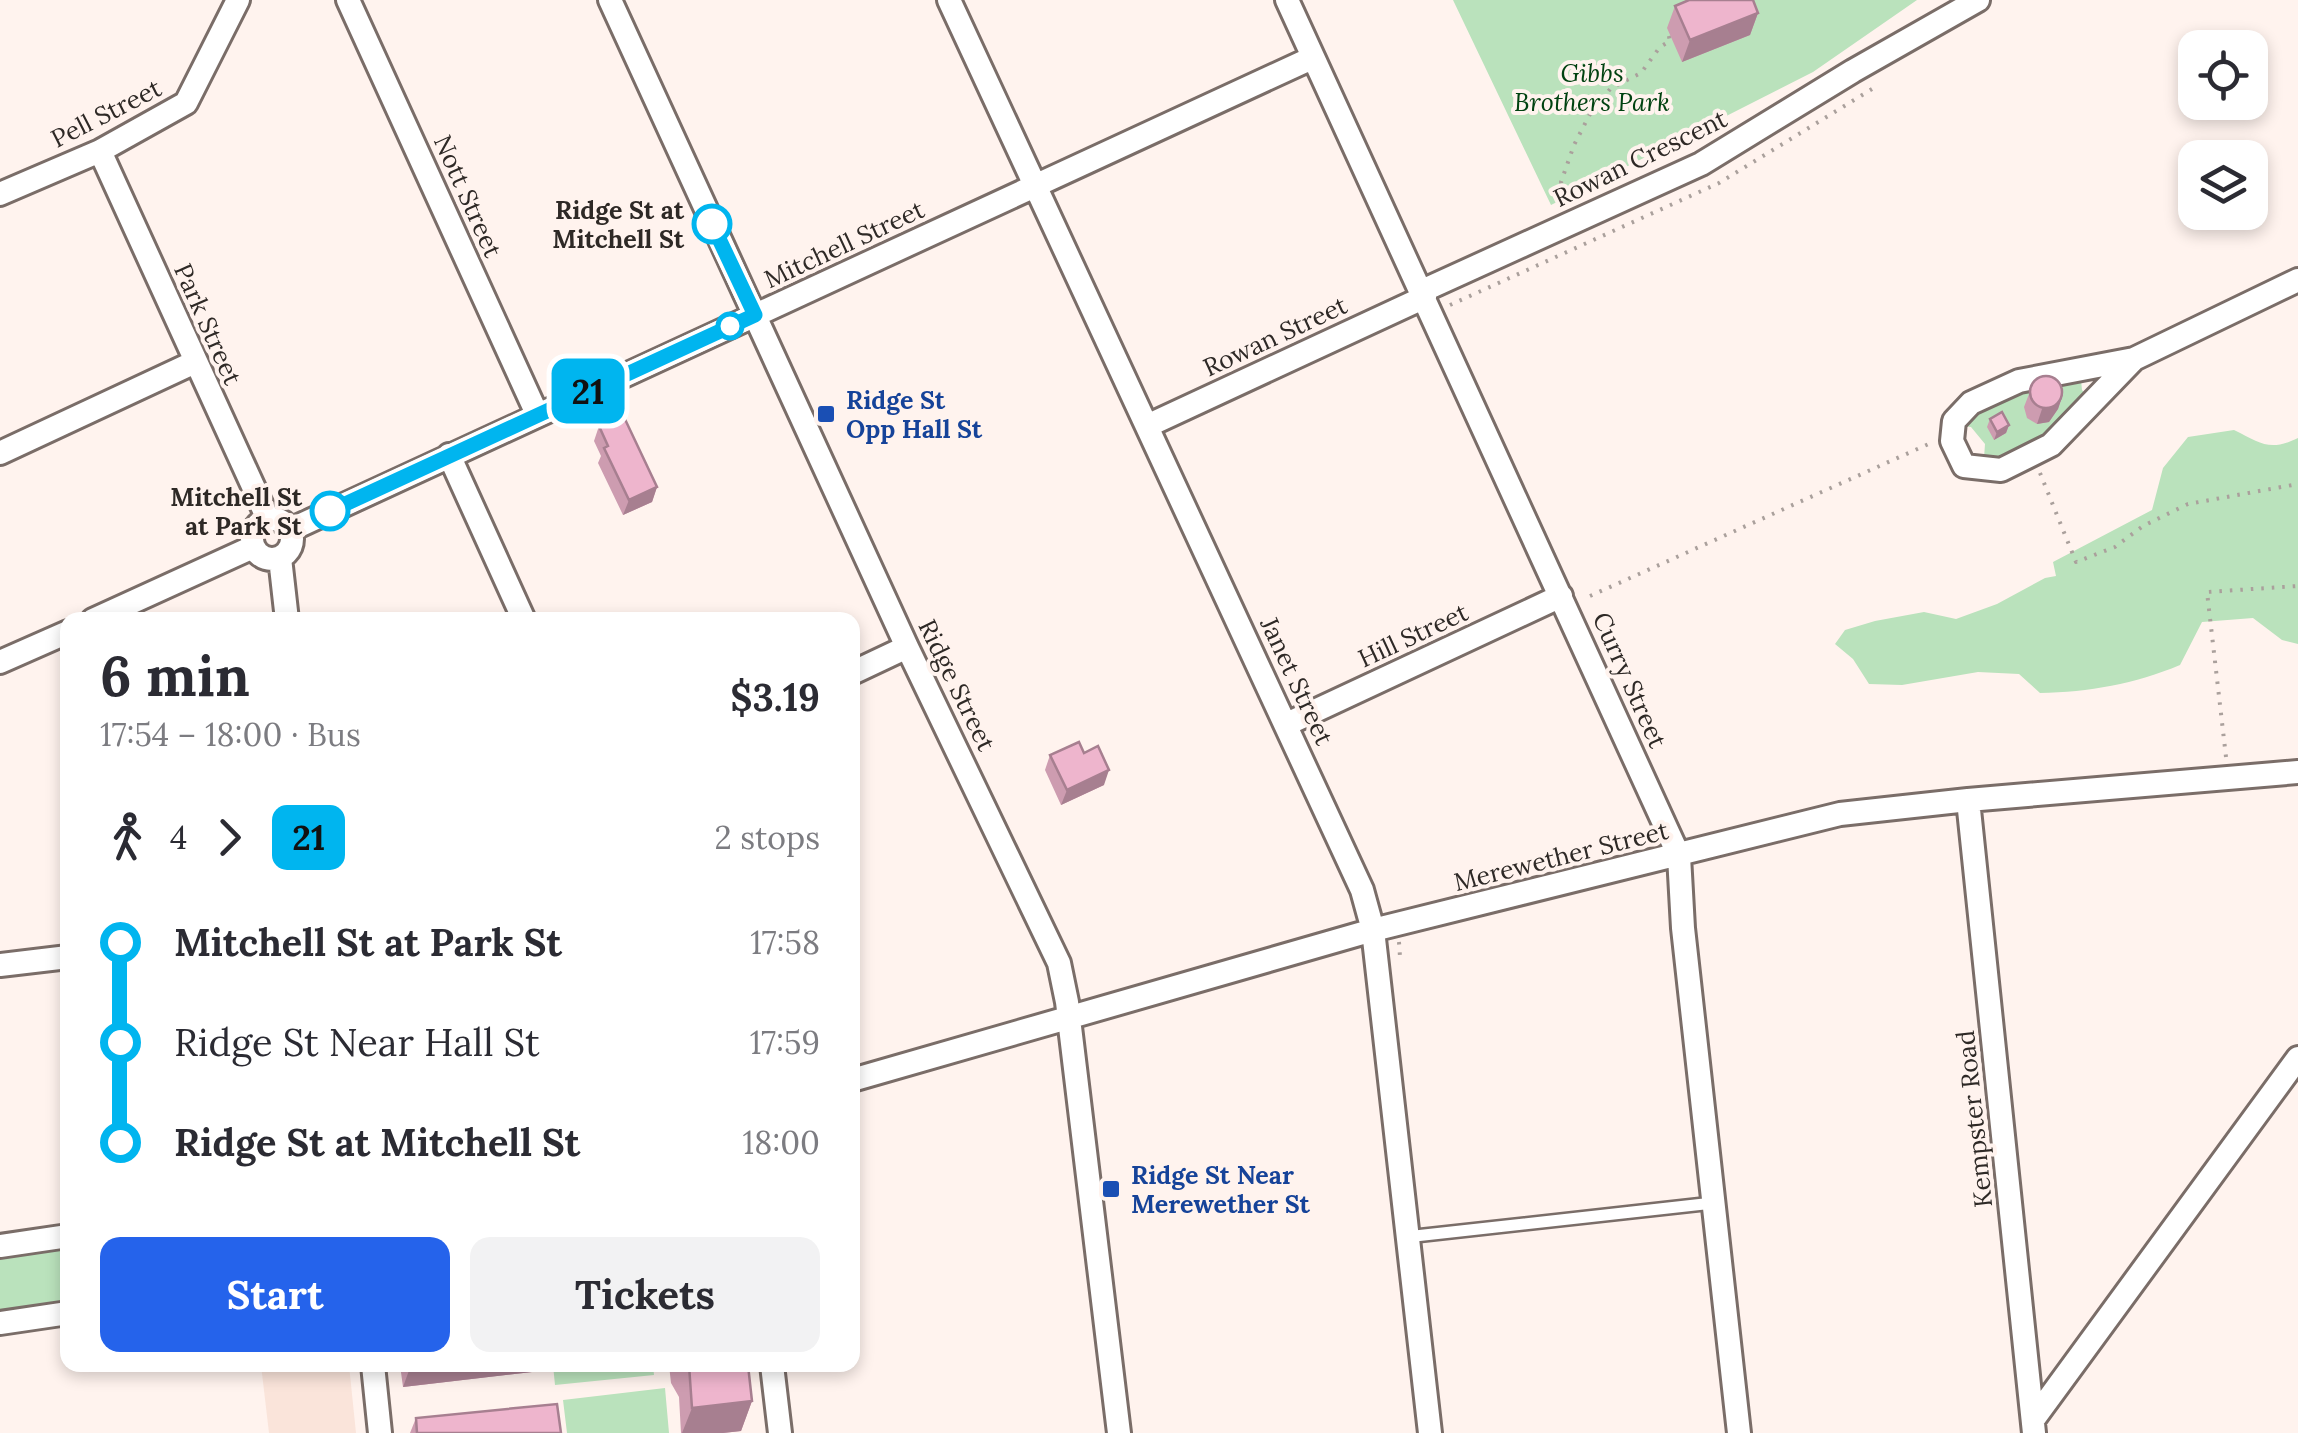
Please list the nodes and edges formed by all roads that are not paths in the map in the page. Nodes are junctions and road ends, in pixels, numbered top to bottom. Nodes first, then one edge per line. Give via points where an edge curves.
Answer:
1 (238, 0) edge
2 (348, 0) edge
3 (610, 0) edge
4 (950, 0) edge
5 (1287, 0) edge
6 (1978, 0) edge
7 (1312, 58) junction
8 (100, 150) junction
9 (1034, 186) junction
10 (0, 194) edge
11 (2298, 280) edge
12 (1424, 294) junction
13 (755, 315) junction
14 (2134, 359) junction
15 (194, 362) junction
16 (537, 414) junction
17 (1147, 426) junction
18 (0, 453) edge
19 (449, 456) junction
20 (268, 519) junction
21 (290, 530) junction
22 (253, 548) junction
23 (280, 558) junction
24 (1562, 596) junction
25 (111, 612) edge
26 (286, 612) edge
27 (520, 612) edge
28 (60, 636) edge
29 (907, 648) junction
30 (0, 662) edge
31 (860, 669) edge
32 (1287, 724) junction
33 (2298, 772) edge
34 (1968, 800) junction
35 (1680, 856) junction
36 (1373, 930) junction
37 (60, 958) edge
38 (0, 965) edge
39 (1070, 1020) junction
40 (2298, 1058) edge
41 (860, 1078) edge
42 (1713, 1203) junction
43 (60, 1237) edge
44 (1406, 1237) junction
45 (0, 1246) edge
46 (60, 1314) edge
47 (0, 1323) edge
48 (374, 1372) edge
49 (773, 1372) edge
50 (2033, 1427) edge
51 (380, 1433) edge
52 (780, 1433) edge
53 (1118, 1433) edge
54 (1430, 1433) edge
55 (1739, 1433) edge

1 - 8 street, Pell Street via 186,102
2 - 16 street, Nott Street
3 - 13 street, Ridge Street
4 - 9 street, Janet Street
5 - 7 street, Curry Street
6 - 12 street, Rowan Crescent via 1701,164
7 - 9 street, Mitchell Street
7 - 12 street, Curry Street
8 - 10 street, Pell Street
8 - 15 street, Park Street
9 - 13 street, Mitchell Street
9 - 17 street, Janet Street
11 - 14 street
12 - 17 street, Rowan Street
12 - 24 street, Curry Street
13 - 16 street, Mitchell Street
13 - 29 street, Ridge Street
14 - 14 street via 2051,446 2001,470 1964,466 1952,441 1954,421 1971,402 2019,382
15 - 18 street
15 - 20 street, Park Street
16 - 19 street, Mitchell Street
17 - 32 street, Janet Street
19 - 21 street, Mitchell Street
19 - 27 street
20 - 21 street
20 - 22 street via 252,533
21 - 23 street via 292,543
22 - 23 street via 267,559
22 - 25 street
23 - 26 street
24 - 32 street, Hill Street
24 - 35 street, Curry Street
28 - 30 street
29 - 31 street
29 - 39 street, Ridge Street via 1058,963
32 - 36 street, Janet Street via 1362,890
33 - 34 street, Merewether Street
34 - 35 street, Merewether Street via 1840,814
34 - 50 street, Kempster Road
35 - 36 street, Merewether Street
35 - 42 street, Curry Street
36 - 39 street, Merewether Street
36 - 44 street, Janet Street
37 - 38 street
39 - 41 street, Merewether Street
39 - 53 street, Ridge Street
40 - 50 street
42 - 44 lane
42 - 55 street, Curry Street
43 - 45 street
44 - 54 street, Janet Street
46 - 47 street
48 - 51 street
49 - 52 street

